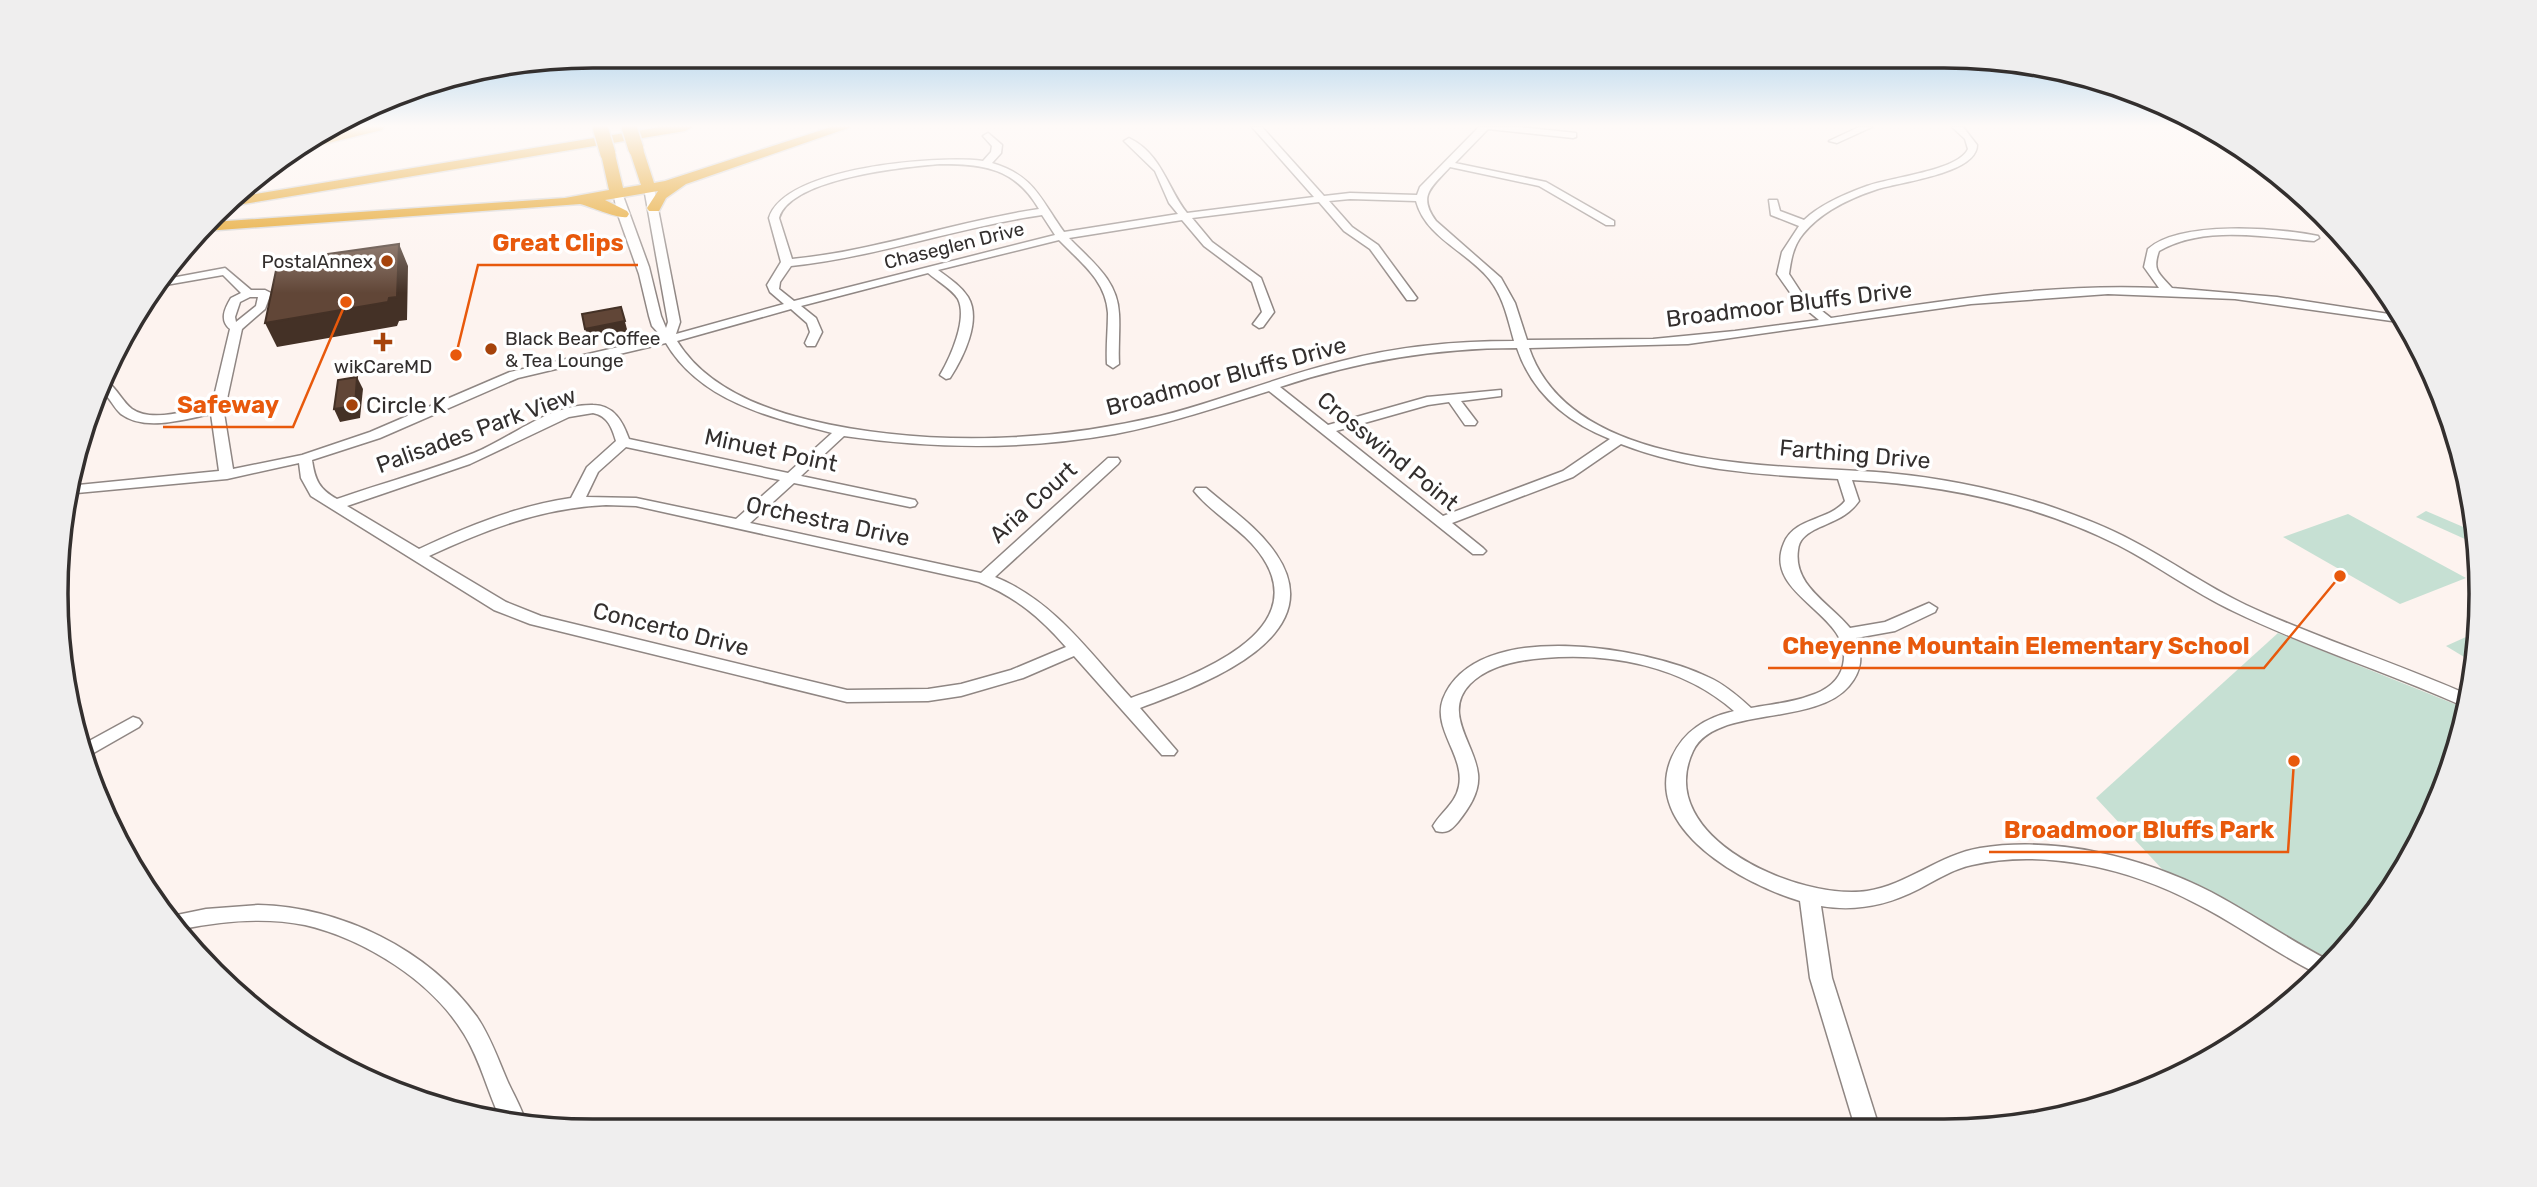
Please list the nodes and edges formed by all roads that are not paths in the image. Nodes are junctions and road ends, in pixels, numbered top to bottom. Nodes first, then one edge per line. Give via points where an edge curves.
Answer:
1 (306, 182) edge
2 (352, 182) edge
3 (615, 182) edge
4 (647, 182) edge
5 (674, 182) edge
6 (680, 182) edge
7 (827, 182) edge
8 (1026, 182) edge
9 (1163, 182) edge
10 (1306, 182) edge
11 (1430, 182) edge
12 (1534, 182) edge
13 (1885, 182) edge
14 (649, 188) junction
15 (257, 190) edge
16 (617, 193) junction
17 (1420, 198) junction
18 (1321, 199) junction
19 (246, 200) edge
20 (565, 202) junction
21 (1773, 202) dead end
22 (654, 208) junction
23 (1046, 211) junction
24 (622, 214) junction
25 (1186, 216) junction
26 (1610, 223) dead end
27 (1807, 225) junction
28 (218, 226) edge
29 (1062, 236) junction
30 (2314, 238) dead end
31 (787, 264) junction
32 (930, 269) junction
33 (172, 280) edge
34 (2167, 289) junction
35 (248, 294) junction
36 (1411, 298) dead end
37 (793, 305) junction
38 (2390, 318) edge
39 (1829, 322) junction
40 (1259, 324) dead end
41 (236, 328) junction
42 (669, 338) junction
43 (811, 343) dead end
44 (1522, 344) junction
45 (1113, 363) dead end
46 (946, 375) dead end
47 (1271, 386) junction
48 (109, 390) edge
49 (1496, 393) dead end
50 (1452, 398) junction
51 (218, 408) junction
52 (1470, 422) dead end
53 (1326, 430) junction
54 (842, 431) junction
55 (1619, 439) junction
56 (623, 442) junction
57 (306, 458) junction
58 (1113, 460) dead end
59 (227, 475) junction
60 (1844, 476) junction
61 (792, 478) junction
62 (79, 489) edge
63 (1201, 491) dead end
64 (577, 501) junction
65 (910, 503) dead end
66 (335, 506) junction
67 (1441, 522) junction
68 (739, 524) junction
69 (1478, 551) dead end
70 (417, 556) junction
71 (984, 578) junction
72 (1929, 608) dead end
73 (1847, 634) junction
74 (1077, 649) junction
75 (2459, 698) edge
76 (1128, 706) junction
77 (1746, 713) junction
78 (133, 723) dead end
79 (92, 747) edge
80 (1168, 751) dead end
81 (1443, 826) dead end
82 (1809, 894) junction
83 (183, 920) edge
84 (2317, 963) edge
85 (510, 1112) edge
86 (1865, 1119) edge

1 - 15 highway
2 - 19 highway
3 - 16 highway, bridge
4 - 14 highway, bridge
5 - 14 highway
6 - 22 highway via 664,191
7 - 31 street via 794,195 775,212
8 - 23 street
9 - 25 street
10 - 18 street
11 - 17 street
12 - 26 street
13 - 27 street via 1832,204
14 - 16 highway
14 - 22 street
16 - 20 highway
16 - 24 street, Broadmoor Bluffs Drive
17 - 18 street, Chaseglen Drive via 1365,195
17 - 44 street, Farthing Drive via 1425,216 1500,285
18 - 25 street, Chaseglen Drive
18 - 36 street via 1348,229 1374,247
20 - 24 highway via 598,202
20 - 28 highway
21 - 27 street via 1775,213
22 - 42 street via 674,323
23 - 29 street
23 - 31 street via 1010,215 826,260
24 - 42 street, Broadmoor Bluffs Drive via 644,269 658,326
25 - 29 street, Chaseglen Drive
25 - 40 street via 1208,244 1257,280 1268,312
27 - 39 street via 1785,258 1783,274 1800,299
29 - 32 street, Chaseglen Drive
29 - 45 street via 1110,294
30 - 34 street via 2224,233 2176,238 2158,245 2149,262
31 - 37 street via 773,285
32 - 37 street, Chaseglen Drive
32 - 46 street via 959,294 966,307 956,362
33 - 35 street via 225,271
34 - 38 street, Broadmoor Bluffs Drive
34 - 39 street, Broadmoor Bluffs Drive via 2022,295
35 - 41 street via 232,304 229,317
35 - 41 street via 262,291 266,295 261,307
37 - 42 street, Chaseglen Drive
37 - 43 street via 815,326
39 - 44 street, Broadmoor Bluffs Drive via 1689,340
41 - 51 street
42 - 54 street, Broadmoor Bluffs Drive via 684,361 718,388 767,411
42 - 57 street via 514,375 375,435
44 - 47 street, Broadmoor Bluffs Drive via 1402,352
44 - 55 street, Farthing Drive via 1546,393 1581,420
47 - 53 street, Crosswind Point
47 - 54 street, Broadmoor Bluffs Drive via 1163,419 1066,436 963,441
48 - 51 street via 127,412 144,417 165,418
49 - 50 street
50 - 52 street
50 - 53 street via 1393,409
51 - 59 street
53 - 67 street, Crosswind Point
54 - 61 street
55 - 60 street, Farthing Drive via 1703,463
55 - 67 street via 1568,474
56 - 61 street, Minuet Point
56 - 64 street via 592,470
56 - 66 street, Palisades Park View via 608,414 595,409 574,412 529,428 484,453
57 - 59 street
57 - 66 street, Concerto Drive via 308,478 316,493
58 - 71 street, Aria Court
59 - 62 street
60 - 73 street via 1852,501 1846,511 1803,530 1788,551 1796,581
60 - 75 street, Farthing Drive via 1929,482 2044,508 2123,542 2249,612
61 - 65 street, Minuet Point
61 - 68 street
63 - 76 street via 1264,548 1277,568 1284,591 1279,615 1262,639 1238,658 1206,676
64 - 68 street, Orchestra Drive via 636,502
64 - 70 street, Orchestra Drive via 508,515
66 - 70 street, Concerto Drive
67 - 69 street, Crosswind Point
68 - 71 street, Orchestra Drive
70 - 74 street, Concerto Drive via 500,606 536,620 847,696 961,691
71 - 74 street, Orchestra Drive via 1046,614
72 - 73 street via 1889,627
73 - 77 street via 1853,666 1835,692 1812,703
74 - 76 street, Orchestra Drive
76 - 80 street, Orchestra Drive
77 - 81 street via 1705,682 1632,657 1548,652 1483,665 1462,681 1452,700 1450,718 1469,762 1469,783 1464,801
77 - 82 street via 1709,727 1684,752 1676,769 1683,811 1705,840 1745,872 1774,886
78 - 79 street
82 - 84 street via 1849,900 1877,897 1960,860 1987,856 2036,853 2092,860 2133,869 2202,898
82 - 86 street via 1821,978
83 - 85 street via 250,915 303,917 382,946 444,996 471,1026

